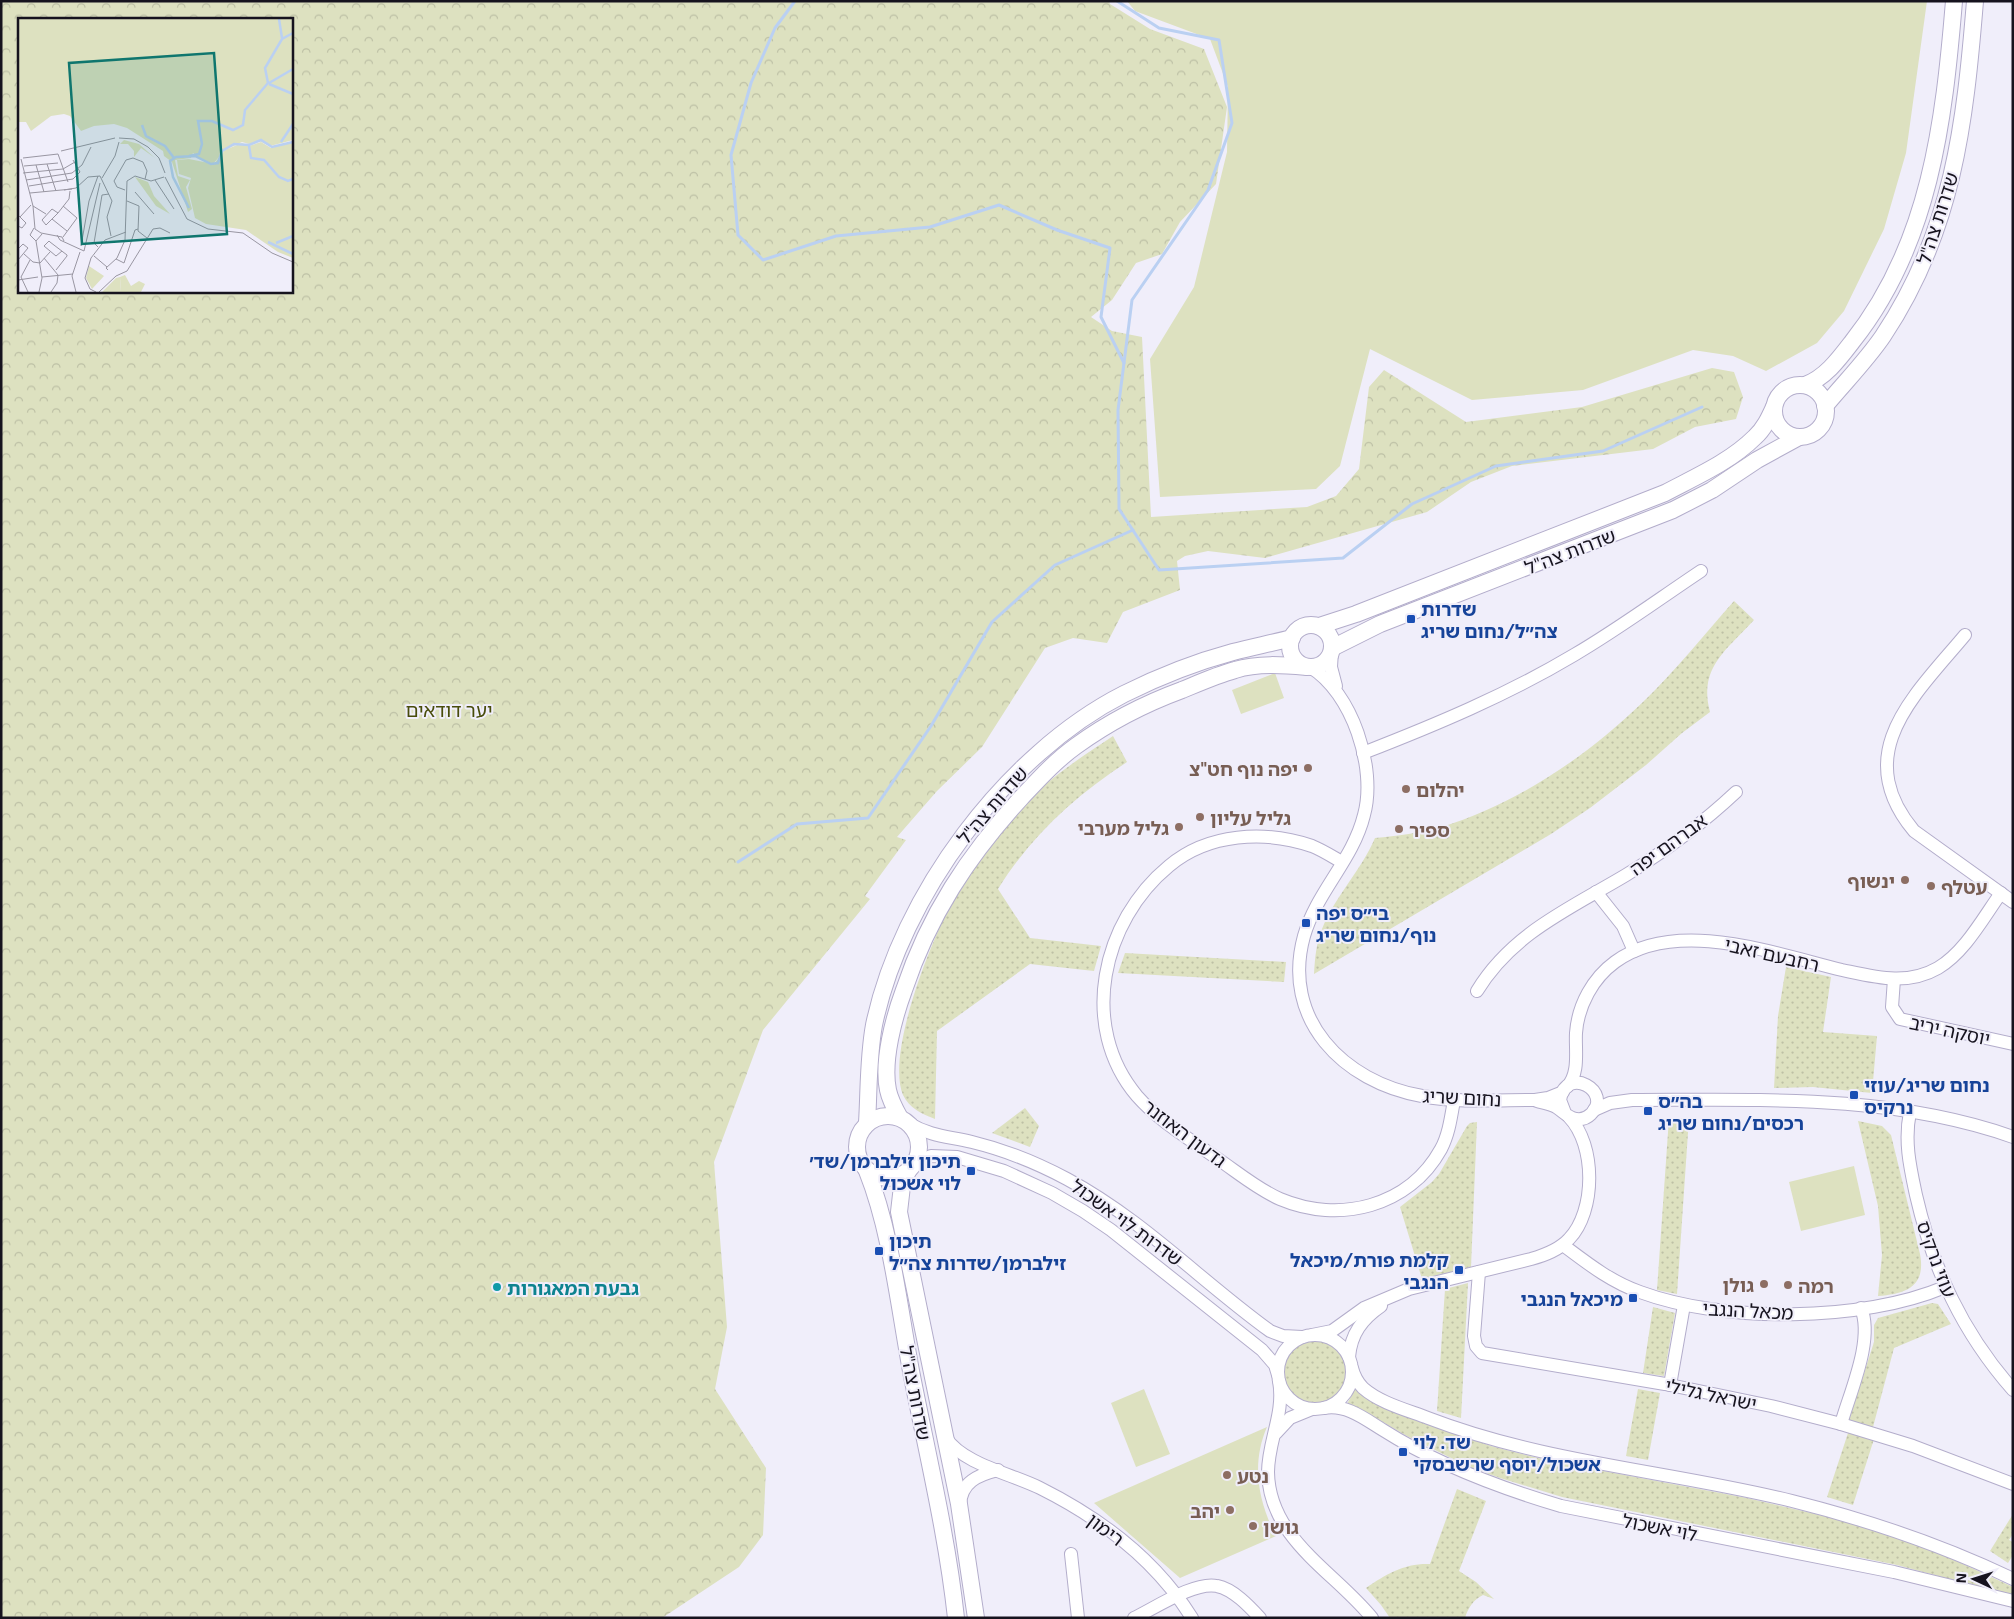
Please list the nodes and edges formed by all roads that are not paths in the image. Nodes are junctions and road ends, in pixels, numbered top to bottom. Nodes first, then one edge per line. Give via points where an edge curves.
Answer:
1 (1954, 1) edge
2 (1975, 1) edge
3 (1805, 385) junction
4 (1825, 406) junction
5 (1774, 408) junction
6 (1799, 436) junction
7 (1701, 571) dead end
8 (1320, 626) junction
9 (1965, 635) dead end
10 (1292, 638) junction
11 (1332, 649) junction
12 (1308, 667) junction
13 (1342, 700) junction
14 (1363, 754) junction
15 (1736, 792) dead end
16 (1342, 862) junction
17 (1596, 892) junction
18 (2001, 893) junction
19 (2013, 902) edge
20 (1634, 951) junction
21 (1894, 979) junction
22 (1478, 991) dead end
23 (2013, 1044) edge
24 (1576, 1055) junction
25 (1590, 1087) junction
26 (1565, 1090) junction
27 (1454, 1100) junction
28 (1535, 1100) junction
29 (1632, 1100) junction
30 (1593, 1112) junction
31 (1910, 1112) junction
32 (1567, 1115) junction
33 (904, 1120) junction
34 (867, 1123) junction
35 (2013, 1137) edge
36 (1586, 1152) junction
37 (911, 1167) junction
38 (867, 1171) junction
39 (1563, 1245) junction
40 (1479, 1272) junction
41 (1945, 1287) junction
42 (1409, 1289) junction
43 (1684, 1305) junction
44 (1861, 1308) junction
45 (1307, 1336) junction
46 (1350, 1363) junction
47 (1278, 1378) junction
48 (1670, 1385) junction
49 (2013, 1390) edge
50 (1318, 1409) junction
51 (1841, 1424) junction
52 (945, 1436) junction
53 (1273, 1440) junction
54 (998, 1470) junction
55 (2013, 1484) edge
56 (960, 1509) junction
57 (1071, 1554) dead end
58 (2013, 1579) edge
59 (1178, 1596) junction
60 (2013, 1601) edge
61 (956, 1618) edge
62 (976, 1618) edge
63 (1078, 1618) edge
64 (1134, 1618) edge
65 (1192, 1618) edge
66 (1260, 1618) edge
67 (1372, 1618) edge

1 - 3 main road, שדרות צה"ל via 1936,151 1913,233 1866,324 1821,377
2 - 4 main road, שדרות צה"ל via 1957,154 1933,241 1900,310 1882,338
3 - 4 main road via 1818,393
3 - 5 main road via 1788,388 1776,399
4 - 6 main road via 1819,427 1808,435
5 - 6 main road via 1774,416 1783,431
5 - 8 main road, שדרות צה"ל via 1765,425 1745,446 1665,493
6 - 11 main road, שדרות צה"ל via 1712,490 1673,510 1380,624
7 - 14 street via 1575,655 1471,708
8 - 10 main road via 1303,626
8 - 11 main road via 1329,635
9 - 18 street via 1905,707 1891,738 1888,771 1895,803 1914,831
10 - 12 main road via 1292,654
10 - 34 main road, שדרות צה"ל via 1204,661 1122,695 1047,744 986,808 938,871 895,955 874,1025
11 - 12 main road via 1323,664
11 - 13 street, נחום שריג via 1331,672
12 - 13 street, נחום שריג via 1325,678
12 - 33 main road, שדרות צה"ל via 1271,665 1236,669 1154,700 1059,759 1001,820 946,896 913,962 893,1029 888,1059 888,1089
13 - 14 street, נחום שריג
14 - 16 street, נחום שריג via 1367,779 1365,812 1357,837
15 - 17 street, אברהם יפה via 1666,848
16 - 27 street, נחום שריג via 1318,900 1304,936 1300,989 1309,1019 1339,1057 1365,1076 1407,1093
16 - 27 street, גדעון האוזנר via 1313,847 1254,836 1201,846 1177,859 1156,877 1137,900 1121,928 1108,961 1103,1014 1117,1065 1152,1112 1250,1181 1279,1199 1308,1209 1336,1212 1363,1209 1387,1200 1409,1187 1427,1170 1444,1141
17 - 20 street via 1623,926
17 - 22 street, אברהם יפה via 1522,938 1495,965
18 - 19 street
18 - 21 street, רחבעם זאבי via 1967,941 1949,960 1919,976
20 - 21 street, רחבעם זאבי via 1673,941 1709,940
20 - 24 street, רחבעם זאבי via 1605,970 1588,992 1580,1010
21 - 23 street, יוסקה יריב via 1892,1007 1900,1019
24 - 25 street, רחבעם זאבי via 1580,1071
24 - 26 street, רחבעם זאבי via 1572,1078
25 - 26 street via 1577,1083
25 - 29 street via 1607,1096
25 - 30 street via 1596,1099
26 - 28 street, נחום שריג
26 - 32 street via 1560,1103
27 - 28 street, נחום שריג
28 - 32 street, נחום שריג
29 - 30 street via 1610,1103
29 - 31 street via 1804,1101
30 - 32 street via 1583,1119
30 - 36 street
31 - 35 street via 1972,1124
31 - 41 street, עוזי נרקיס via 1907,1141 1910,1166 1922,1222
32 - 36 street via 1578,1130
33 - 34 main road via 885,1115
33 - 37 main road via 916,1134 919,1144
33 - 45 street, שדרות לוי אשכול via 932,1135 1010,1153 1068,1180 1122,1214 1270,1331 1283,1336
34 - 38 main road via 858,1135 856,1145 859,1159
36 - 39 street via 1587,1207 1577,1230
37 - 38 main road via 900,1176 890,1178
37 - 47 street, שדרות לוי אשכול via 935,1155 957,1157 1004,1171 1068,1202 1112,1230 1262,1350 1276,1365
37 - 52 main road, שדרות צה"ל via 902,1186 899,1212
38 - 61 main road, שדרות צה"ל via 878,1200 885,1235 944,1536
39 - 40 street via 1531,1259
39 - 43 street, מכאל הנגבי via 1598,1271 1639,1292
40 - 42 street
40 - 48 street, ישראל גלילי via 1474,1336 1482,1353
41 - 44 street, מכאל הנגבי via 1903,1301
41 - 49 street, עוזי נרקיס via 1983,1352
42 - 45 street via 1364,1308 1332,1330
42 - 46 street via 1383,1304 1361,1323 1352,1339
43 - 44 street, מכאל הנגבי via 1780,1314
43 - 48 street
44 - 51 street via 1866,1322 1866,1339
45 - 46 street via 1334,1340 1343,1347
45 - 47 street via 1290,1344 1283,1352
46 - 50 street via 1351,1380 1346,1391 1339,1400
46 - 58 street via 1358,1382 1373,1395 1475,1435 1827,1510 1930,1543
47 - 50 street via 1283,1392 1291,1400 1301,1406
47 - 53 street via 1280,1408
48 - 51 street, ישראל גלילי
50 - 53 street via 1290,1418
50 - 60 street, לוי אשכול via 1333,1407 1352,1411 1410,1446 1452,1466 1513,1491 1562,1506 1894,1572
51 - 55 street, ישראל גלילי via 1924,1450
52 - 54 street, רימון via 960,1453
52 - 56 main road, שדרות צה"ל
53 - 67 street via 1269,1484 1280,1518 1306,1552
54 - 56 street via 980,1475 968,1483 962,1492
54 - 59 street, רימון via 1039,1487 1109,1529
56 - 62 main road, שדרות צה"ל
57 - 63 street
59 - 64 street
59 - 65 street, רימון
59 - 66 street via 1198,1587 1218,1586 1237,1597

